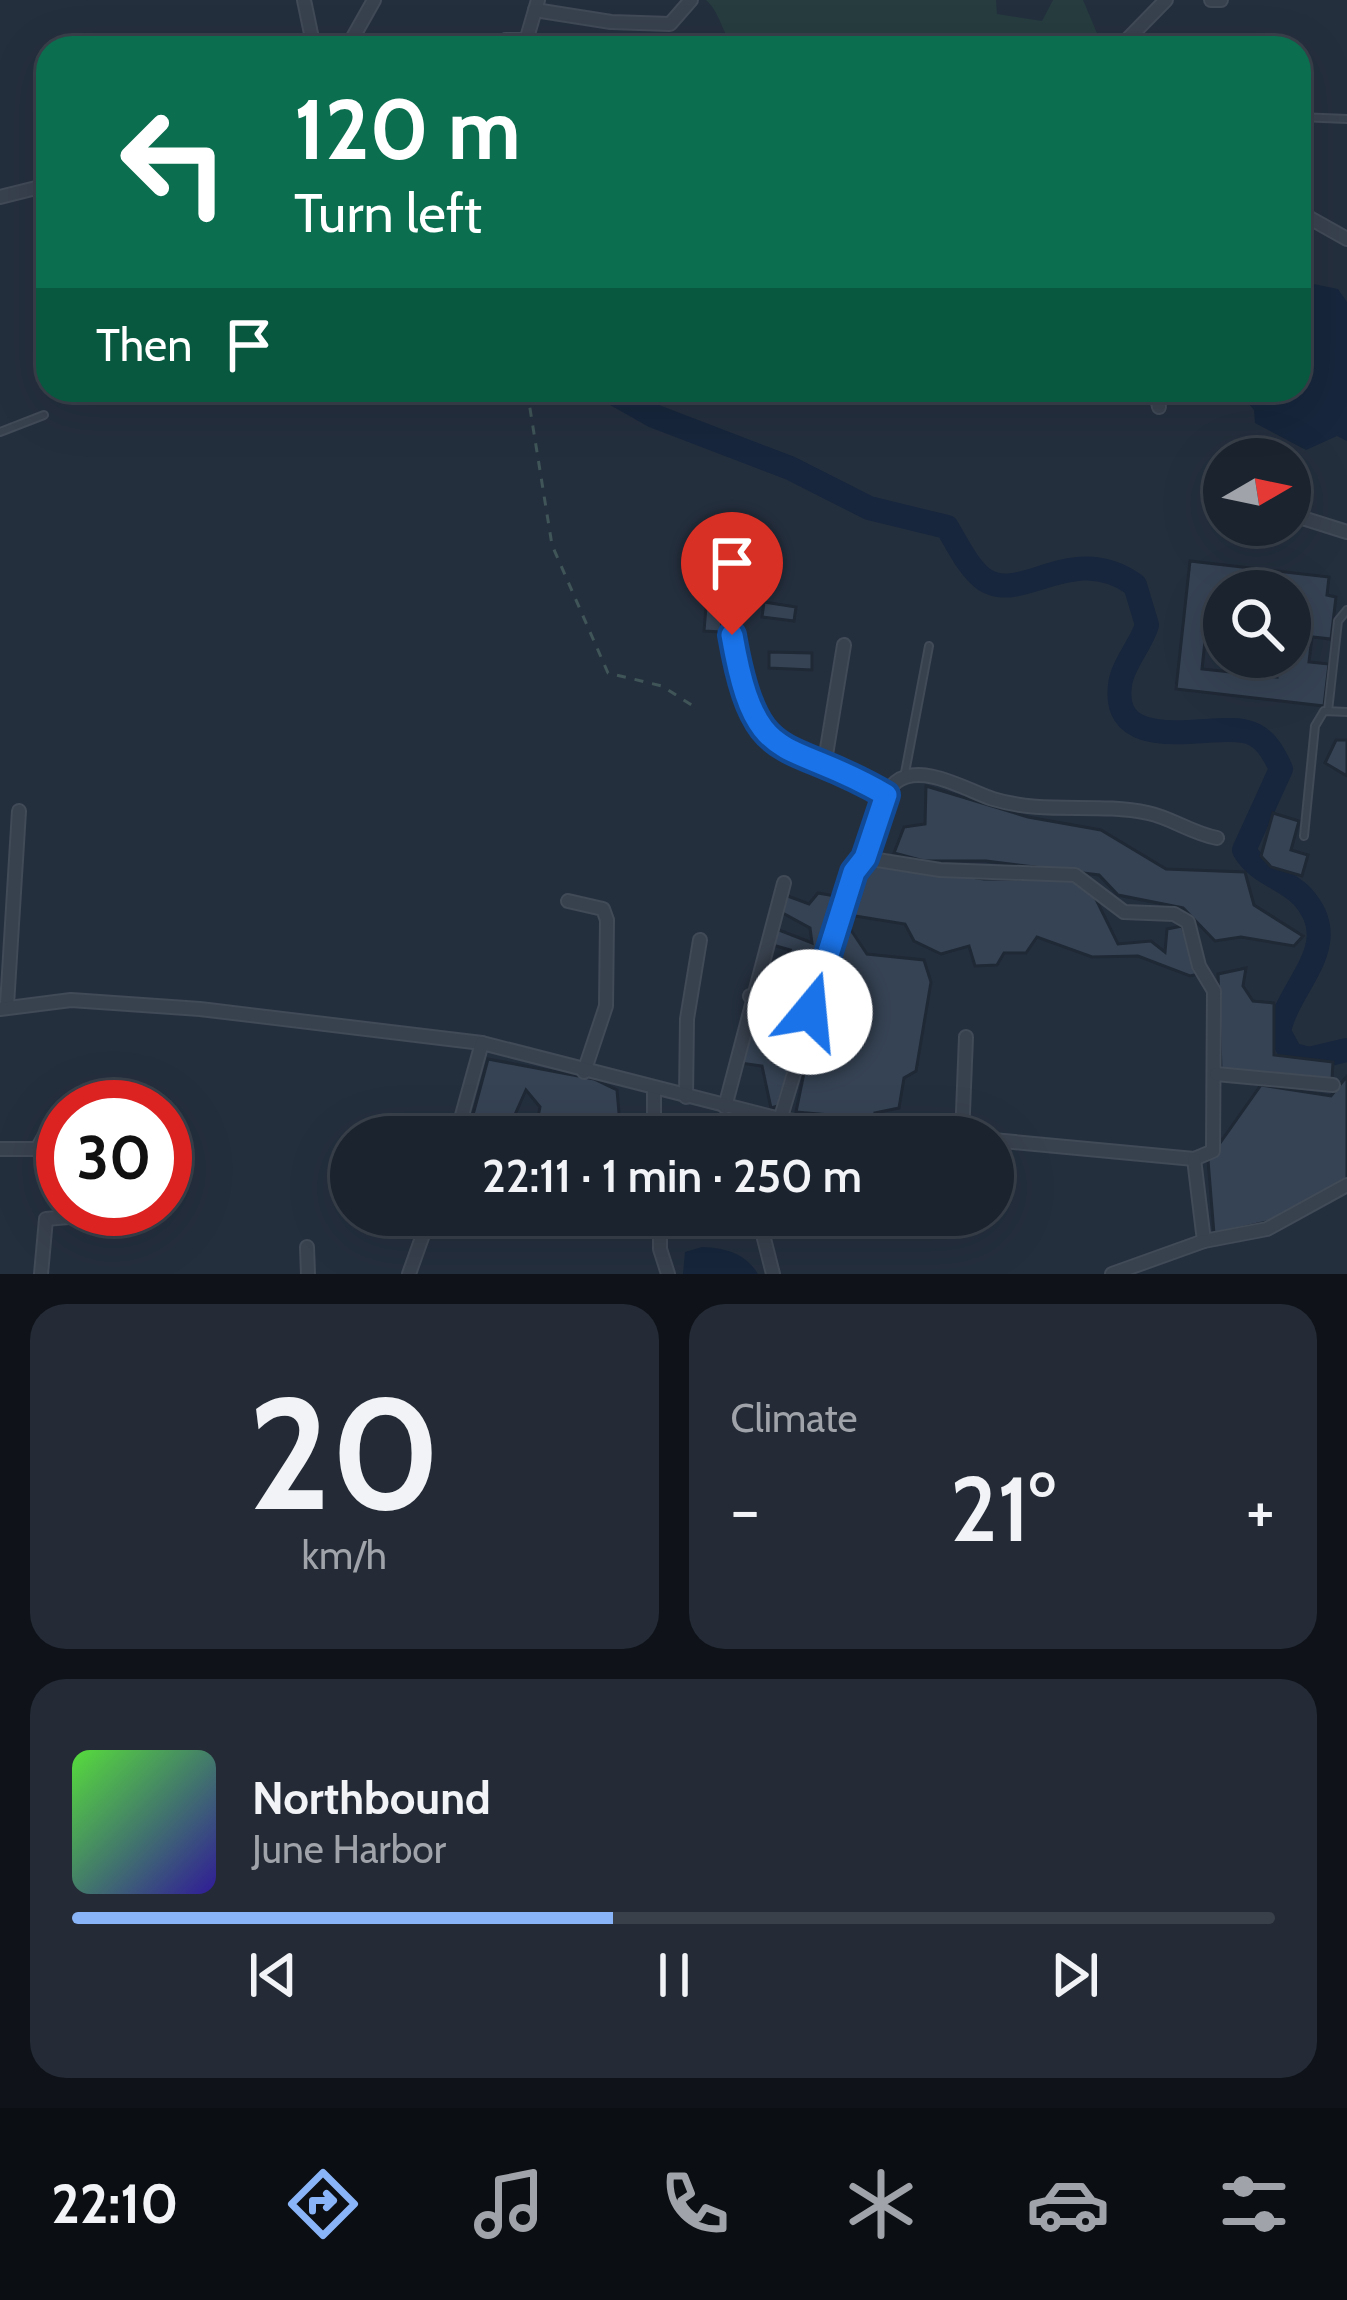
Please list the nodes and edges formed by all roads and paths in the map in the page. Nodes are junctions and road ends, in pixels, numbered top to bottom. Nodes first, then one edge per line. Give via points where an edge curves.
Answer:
1 (304, 0) edge
2 (374, 0) edge
3 (691, 0) edge
4 (1166, 0) edge
5 (1211, 0) edge
6 (1221, 0) edge
7 (537, 5) edge
8 (312, 36) edge
9 (353, 36) edge
10 (526, 36) edge
11 (1131, 36) edge
12 (1311, 117) edge
13 (1347, 118) edge
14 (36, 188) edge
15 (0, 196) edge
16 (1311, 219) edge
17 (1347, 239) edge
18 (529, 402) edge
19 (1158, 402) edge
20 (1159, 407) dead end
21 (44, 416) dead end
22 (0, 432) edge
23 (1311, 521) edge
24 (1347, 532) edge
25 (1347, 610) edge
26 (732, 635) dead end
27 (844, 645) dead end
28 (929, 646) dead end
29 (693, 706) dead end
30 (1328, 711) junction
31 (1347, 712) edge
32 (824, 767) junction
33 (904, 778) junction
34 (886, 795) junction
35 (19, 811) dead end
36 (1304, 836) dead end
37 (1217, 838) dead end
38 (865, 858) junction
39 (784, 883) dead end
40 (568, 901) dead end
41 (700, 940) dead end
42 (750, 996) junction
43 (4, 1007) edge
44 (810, 1012) junction
45 (966, 1037) dead end
46 (482, 1043) junction
47 (584, 1072) junction
48 (1216, 1074) junction
49 (1333, 1085) dead end
50 (654, 1089) junction
51 (686, 1097) junction
52 (725, 1107) junction
53 (462, 1116) edge
54 (654, 1116) edge
55 (766, 1116) edge
56 (785, 1116) edge
57 (962, 1116) edge
58 (1014, 1142) edge
59 (0, 1149) edge
60 (36, 1149) edge
61 (1194, 1159) junction
62 (1347, 1185) edge
63 (44, 1236) edge
64 (423, 1236) edge
65 (660, 1236) edge
66 (763, 1236) edge
67 (1204, 1241) junction
68 (307, 1247) dead end
69 (41, 1274) edge
70 (308, 1274) edge
71 (409, 1274) edge
72 (668, 1274) edge
73 (773, 1274) edge
74 (1112, 1274) edge

1 - 8 street
2 - 9 street
3 - 7 street via 670,24 611,22
4 - 11 street
5 - 6 street
7 - 10 street
12 - 13 lane
14 - 15 street
16 - 17 street
18 - 29 path via 552,545 608,673 662,686
19 - 20 street
21 - 22 lane
23 - 24 street
25 - 30 lane via 1338,621
26 - 32 street via 753,718 785,749
27 - 32 street
28 - 33 lane
30 - 31 lane
30 - 36 lane via 1310,745
32 - 34 street
33 - 34 street
33 - 37 street via 943,780 1044,811 1096,805 1154,814
34 - 38 street
35 - 43 street
38 - 44 street
38 - 48 street via 1075,875 1124,912 1183,917 1214,991
39 - 42 street
40 - 47 street via 602,909 607,920 606,1006
41 - 51 street
42 - 44 street
42 - 52 street
43 - 46 street via 71,1000 200,1009
44 - 56 street
45 - 57 street
46 - 47 street
46 - 53 street
47 - 50 street
48 - 49 street
48 - 61 street via 1214,1150
50 - 51 street
50 - 54 street
51 - 52 street
52 - 55 street
58 - 61 street
59 - 60 street
61 - 67 street
62 - 67 street via 1268,1229
63 - 69 street
64 - 71 street
65 - 72 street
66 - 73 street
67 - 74 street
68 - 70 street

